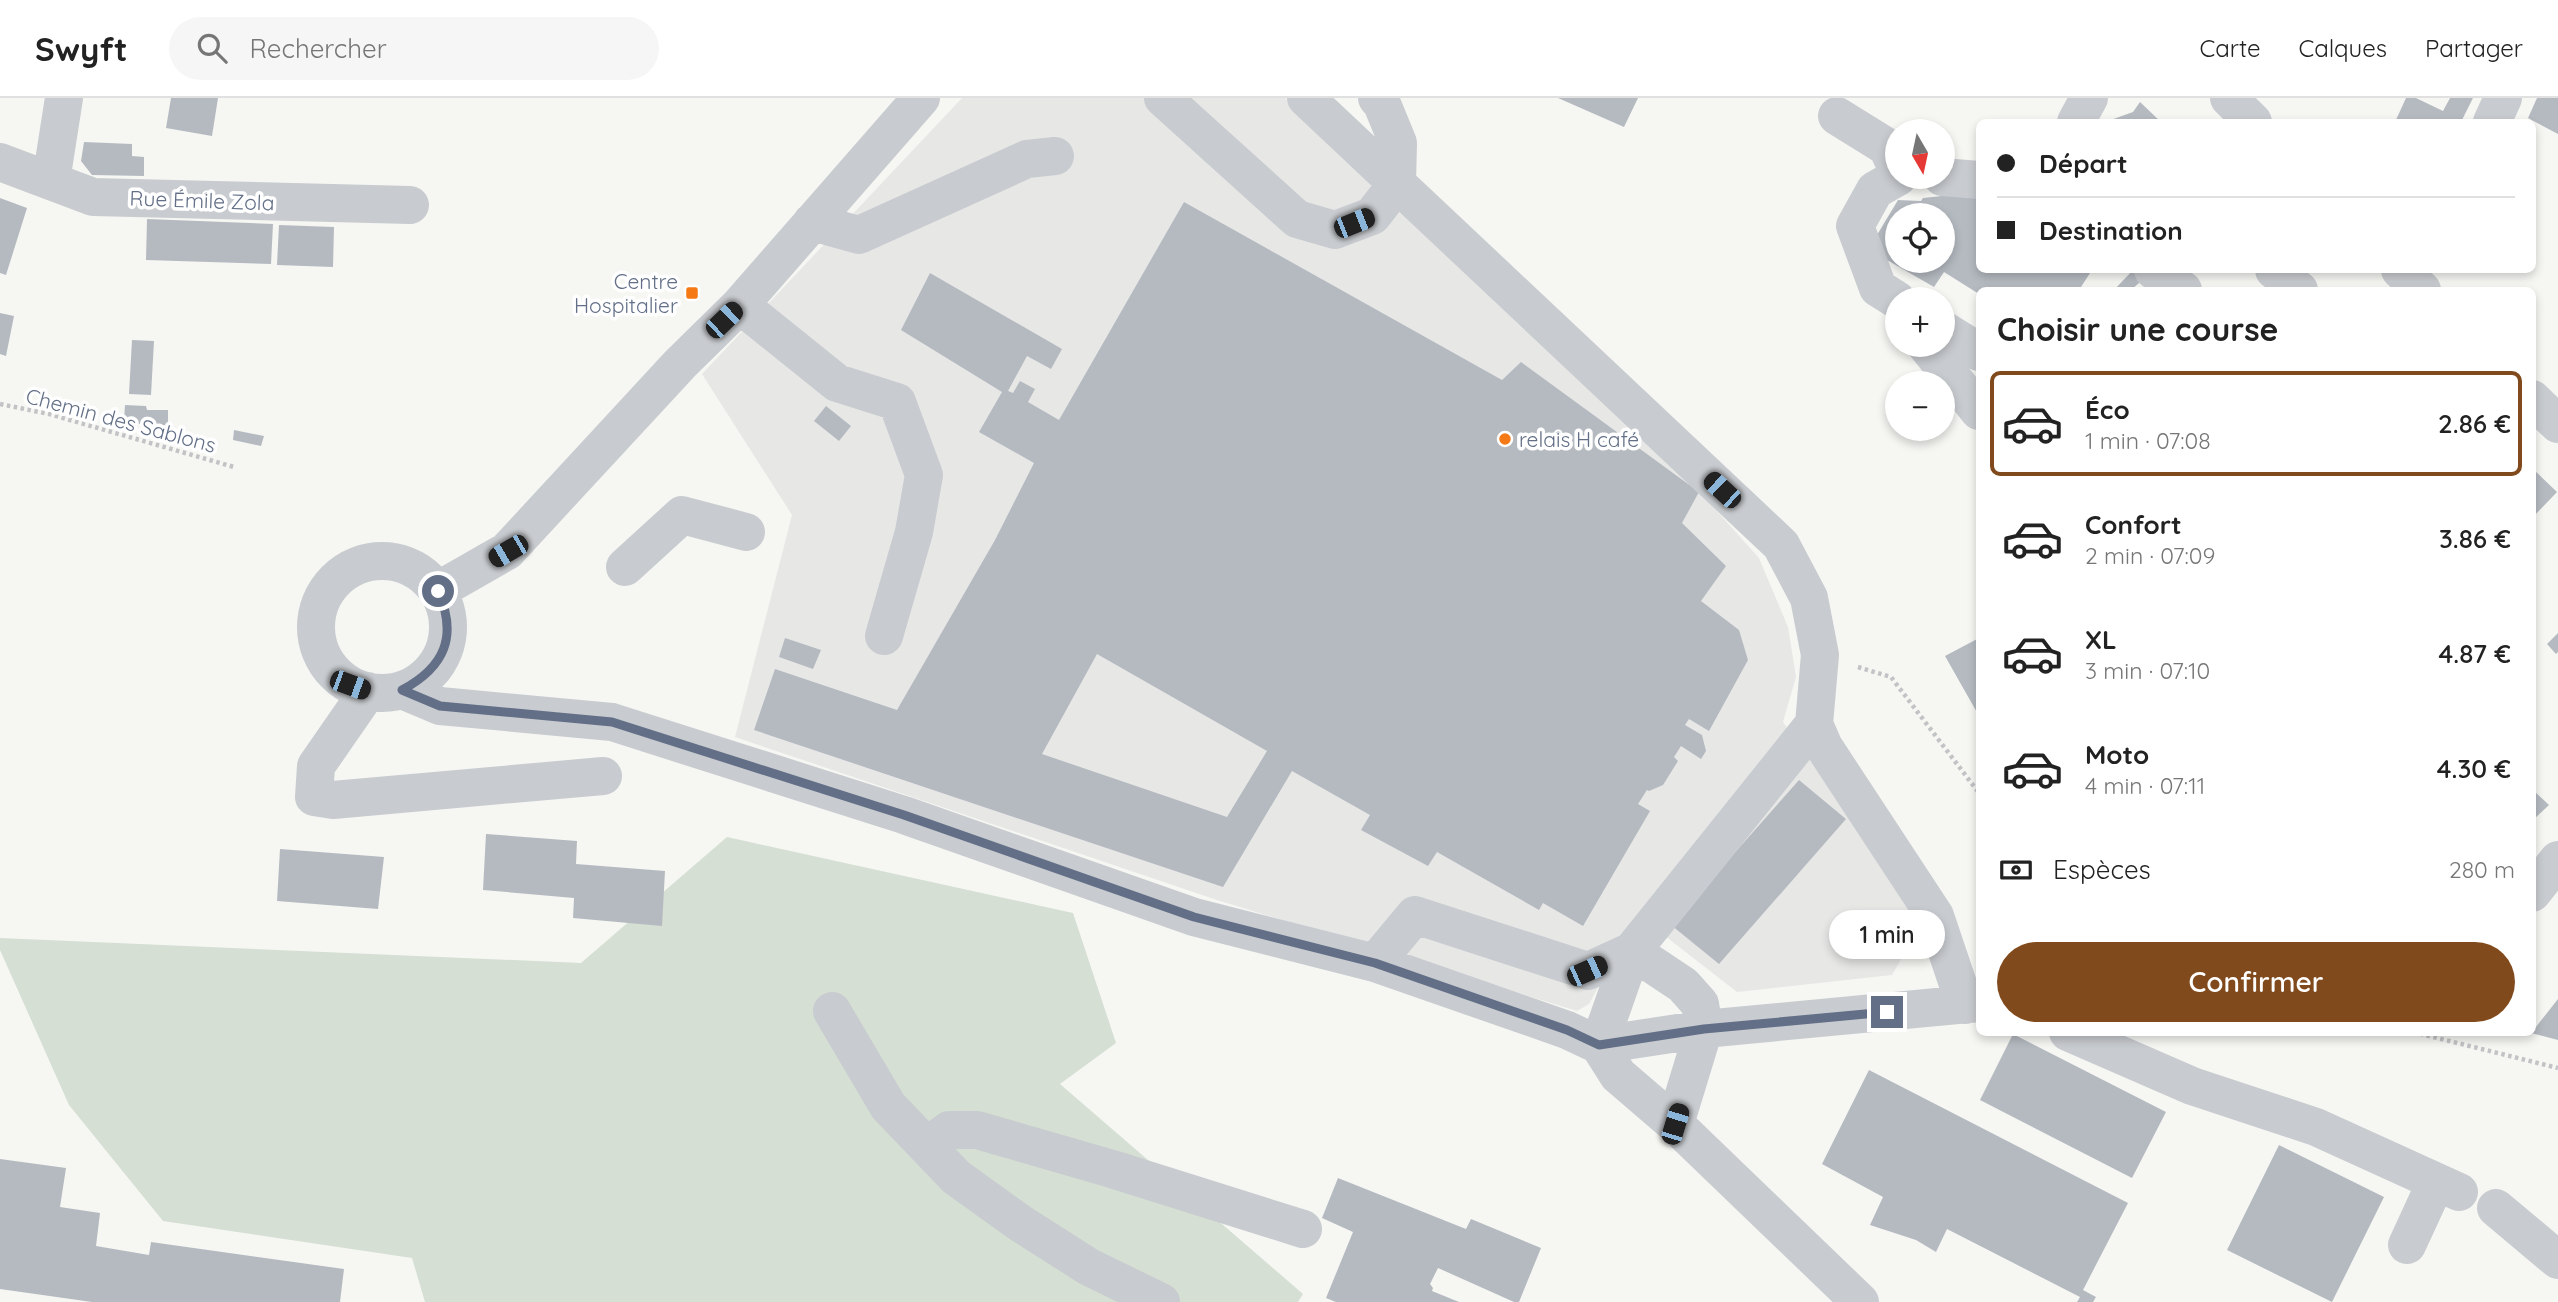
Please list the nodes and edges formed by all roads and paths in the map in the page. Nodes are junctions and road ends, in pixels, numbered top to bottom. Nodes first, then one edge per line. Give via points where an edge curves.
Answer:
1 (64, 98) edge
2 (921, 98) edge
3 (1163, 98) edge
4 (1306, 98) edge
5 (1377, 98) edge
6 (2089, 98) edge
7 (2229, 98) edge
8 (2503, 98) edge
9 (1837, 116) dead end
10 (2078, 119) edge
11 (2250, 119) edge
12 (2493, 119) edge
13 (1885, 146) edge
14 (1055, 156) dead end
15 (0, 162) edge
16 (1955, 177) edge
17 (1976, 179) edge
18 (51, 180) junction
19 (1396, 184) junction
20 (1885, 184) edge
21 (410, 205) dead end
22 (812, 222) junction
23 (2158, 273) edge
24 (2278, 273) edge
25 (1885, 287) edge
26 (2178, 287) edge
27 (2295, 287) edge
28 (740, 305) junction
29 (1955, 336) edge
30 (1976, 350) edge
31 (1936, 357) edge
32 (2536, 403) edge
33 (0, 404) edge
34 (1976, 407) edge
35 (2558, 424) edge
36 (234, 467) dead end
37 (746, 532) dead end
38 (625, 567) dead end
39 (438, 591) junction
40 (884, 636) dead end
41 (1820, 655) junction
42 (385, 691) junction
43 (1814, 724) junction
44 (603, 776) dead end
45 (1976, 789) edge
46 (2558, 860) edge
47 (2536, 887) edge
48 (1632, 951) junction
49 (1375, 963) junction
50 (1972, 1004) edge
51 (832, 1011) dead end
52 (1704, 1029) junction
53 (2077, 1036) edge
54 (2429, 1036) edge
55 (1599, 1045) junction
56 (2558, 1068) edge
57 (1675, 1124) junction
58 (927, 1146) junction
59 (2496, 1208) dead end
60 (1303, 1229) dead end
61 (2407, 1245) dead end
62 (2558, 1260) edge
63 (1161, 1302) edge
64 (1860, 1302) edge

1 - 18 street
2 - 22 street
3 - 19 street via 1297,219 1335,230 1372,216
4 - 19 street
5 - 19 street via 1398,143
6 - 10 street
7 - 11 street
8 - 12 street
9 - 13 street
14 - 22 street via 1027,159 859,235
15 - 18 street, Rue Émile Zola
16 - 17 street
18 - 21 street, Rue Émile Zola via 93,197
19 - 41 street via 1781,545 1809,598
20 - 25 street via 1874,190 1856,226
22 - 28 street
23 - 26 street
24 - 27 street
28 - 39 street via 508,551
28 - 40 street via 837,383 897,402 924,475 914,531
29 - 30 street
31 - 34 street
32 - 35 street
33 - 36 path, Chemin des Sablons
37 - 38 street via 682,515
39 - 42 street via 448,629 435,667 420,680
39 - 42 street via 425,576 389,561 350,569 324,594 316,626 323,659 350,685
41 - 43 street
41 - 45 path via 1891,677
42 - 44 street via 316,766 314,797 333,800
42 - 49 street via 440,706 612,722 904,815 1194,917
43 - 48 street
43 - 50 street via 1824,747 1935,916
46 - 47 street
48 - 49 street via 1587,971 1415,915
48 - 52 street via 1682,985 1700,1004
48 - 55 street
49 - 55 street
50 - 52 street
51 - 58 street via 888,1106
52 - 55 street
52 - 57 street
53 - 61 street via 2192,1086 2316,1128 2447,1187
54 - 56 path
55 - 57 street via 1618,1075
57 - 64 street
58 - 60 street via 949,1130 977,1130
58 - 63 street via 956,1177 1020,1223 1089,1267
59 - 62 street

